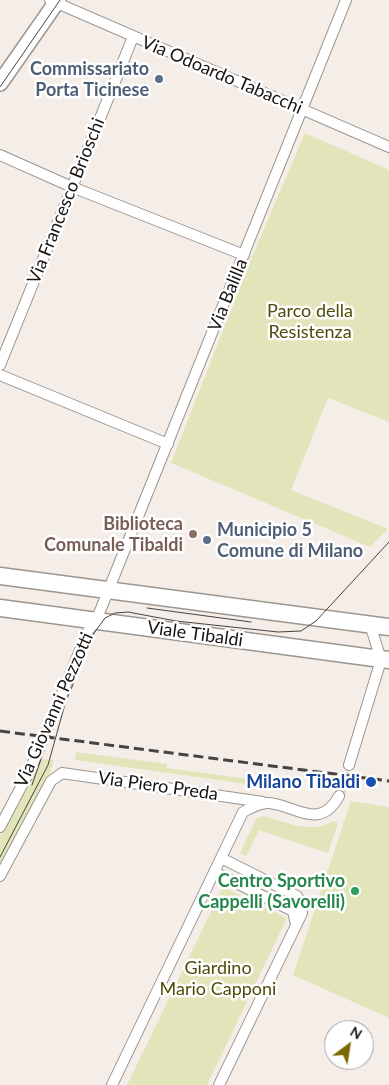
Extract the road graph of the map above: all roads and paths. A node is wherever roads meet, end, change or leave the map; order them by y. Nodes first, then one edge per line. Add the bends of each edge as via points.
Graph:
1 (346, 0) edge
2 (54, 1) edge
3 (133, 37) junction
4 (5, 65) edge
5 (0, 83) edge
6 (302, 109) junction
7 (389, 147) edge
8 (0, 155) edge
9 (72, 187) junction
10 (244, 255) junction
11 (0, 365) edge
12 (0, 375) edge
13 (168, 444) junction
14 (0, 576) edge
15 (107, 590) junction
16 (0, 608) edge
17 (96, 621) junction
18 (370, 624) junction
19 (389, 627) edge
20 (386, 657) edge
21 (349, 765) tunnel mouth
22 (51, 781) joint
23 (228, 796) junction
24 (339, 796) tunnel mouth
25 (269, 803) junction
26 (243, 812) junction
27 (0, 828) edge
28 (221, 858) junction
29 (214, 872) junction
30 (0, 876) edge
31 (296, 925) junction
32 (112, 1085) edge
33 (219, 1085) edge

1 - 6 street, Via Balilla
2 - 3 street, Via Odoardo Tabacchi
2 - 4 street
3 - 6 street, Via Odoardo Tabacchi
3 - 9 street, Via Francesco Brioschi
4 - 5 street
6 - 7 street, Via Odoardo Tabacchi
6 - 10 street, Via Balilla
8 - 9 street
9 - 10 street
9 - 11 street, Via Francesco Brioschi
10 - 13 street, Via Balilla
12 - 13 street
13 - 15 street, Via Balilla
14 - 15 main road, Viale Tibaldi
15 - 17 street, Via Giovanni Pezzotti
15 - 18 main road, Viale Tibaldi
16 - 17 main road, Viale Tibaldi
17 - 20 main road, Viale Tibaldi
17 - 27 street, Via Giovanni Pezzotti via 88,631 30,770
18 - 19 main road, Viale Tibaldi
18 - 20 street
20 - 21 street
22 - 23 street, Via Piero Preda via 66,772
22 - 30 street, Via Giovanni Pezzotti
23 - 25 street, Via Piero Preda
23 - 26 street via 238,803
24 - 25 street, Via Piero Preda via 333,806 321,814
25 - 26 street
26 - 28 street
28 - 29 street
28 - 31 street via 297,896 302,913
29 - 31 street via 293,911
29 - 32 street
31 - 33 street

